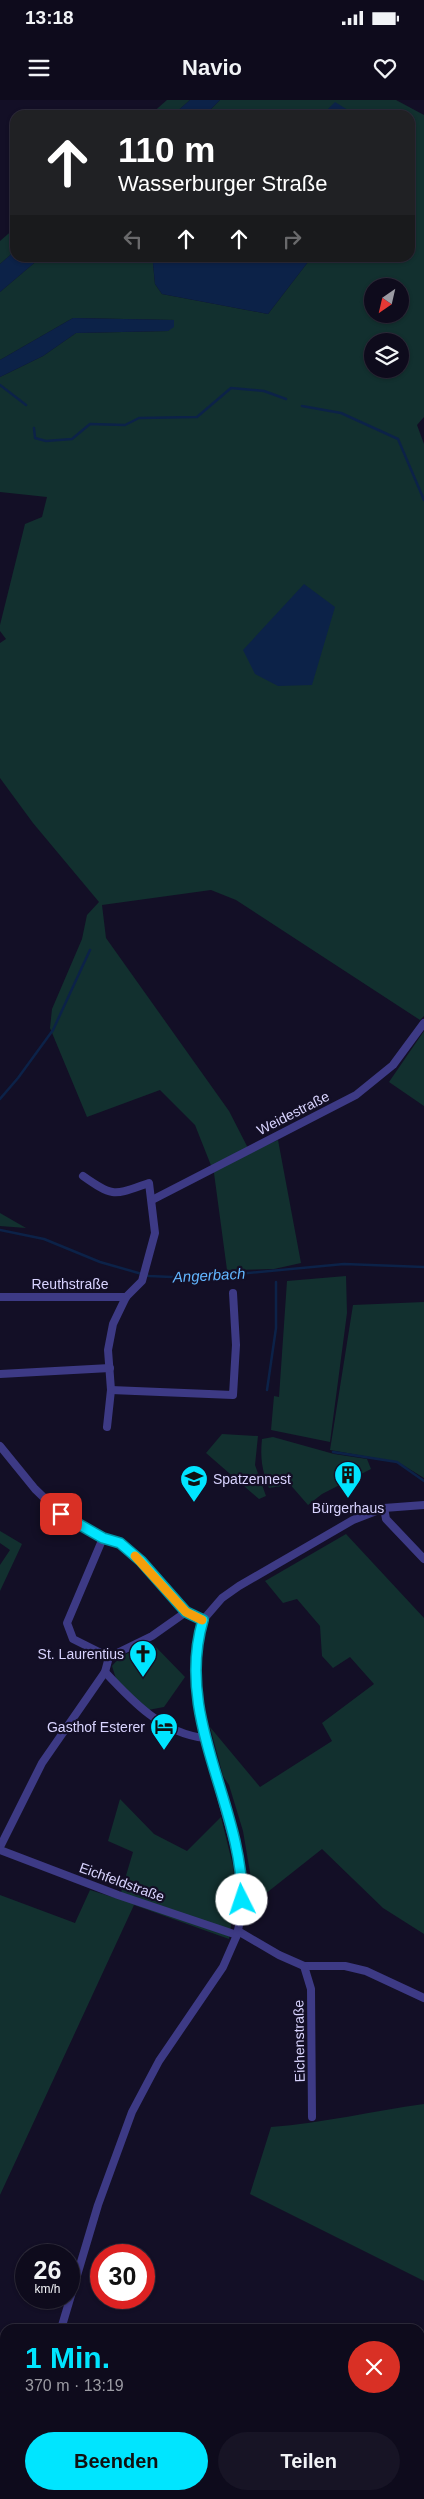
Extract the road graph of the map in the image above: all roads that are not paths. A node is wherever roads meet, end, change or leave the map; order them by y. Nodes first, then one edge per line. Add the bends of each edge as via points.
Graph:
1 (424, 1023) edge
2 (83, 1176) dead end
3 (152, 1200) junction
4 (233, 1293) dead end
5 (0, 1297) edge
6 (126, 1297) junction
7 (110, 1368) junction
8 (0, 1374) edge
9 (111, 1390) junction
10 (107, 1427) dead end
11 (0, 1446) edge
12 (424, 1505) edge
13 (384, 1508) junction
14 (103, 1538) junction
15 (424, 1559) edge
16 (186, 1612) junction
17 (203, 1620) junction
18 (109, 1657) junction
19 (105, 1672) junction
20 (205, 1738) junction
21 (0, 1849) edge
22 (237, 1933) junction
23 (304, 1966) junction
24 (424, 1998) edge
25 (312, 2117) dead end
26 (62, 2324) edge

1 - 3 street, Weidestraße via 393,1066 356,1095
2 - 3 street, Reuthstraße via 116,1194 149,1183
3 - 6 street, Reuthstraße via 156,1233 142,1281
4 - 9 street via 236,1345 233,1395
5 - 6 street, Reuthstraße
6 - 7 street via 113,1324 108,1350
7 - 8 street
7 - 9 street
9 - 10 street
11 - 14 street via 35,1489 61,1514
12 - 13 street
13 - 15 street via 386,1520
13 - 17 street via 353,1520 240,1586 222,1598
14 - 16 street via 120,1543 141,1561
14 - 18 street via 67,1624 73,1639
16 - 17 street
16 - 18 street via 152,1636
17 - 20 street via 195,1658
18 - 19 street
19 - 20 street via 131,1700 158,1720 182,1733
19 - 21 street via 42,1763
20 - 22 street via 240,1867 242,1911
21 - 22 street, Eichfeldstraße via 118,1895
22 - 23 street, Eichfeldstraße
22 - 26 street via 223,1967 159,2061 132,2112 98,2205
23 - 24 street via 345,1966 366,1971
23 - 25 street, Eichenstraße via 311,1989

